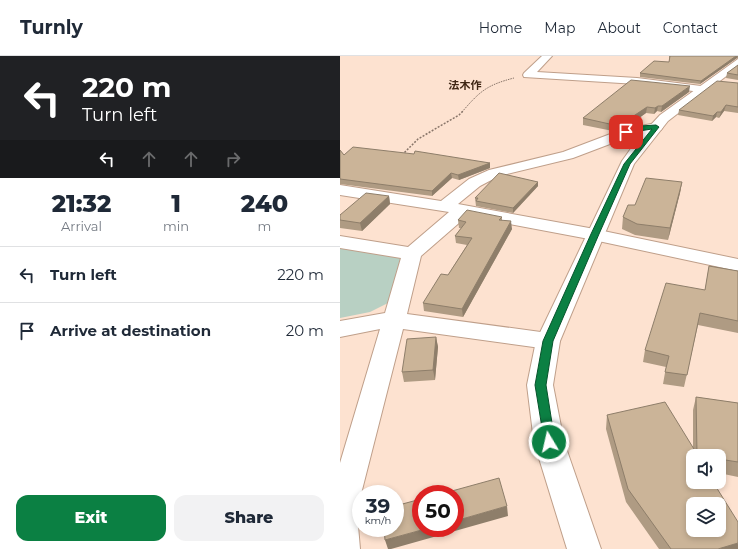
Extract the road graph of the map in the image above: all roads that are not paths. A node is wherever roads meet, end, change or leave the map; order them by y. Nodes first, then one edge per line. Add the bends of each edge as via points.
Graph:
1 (547, 56) edge
2 (738, 62) edge
3 (711, 81) junction
4 (731, 83) edge
5 (700, 89) junction
6 (656, 127) junction
7 (340, 190) edge
8 (455, 207) junction
9 (595, 234) junction
10 (340, 242) edge
11 (412, 254) junction
12 (738, 265) edge
13 (394, 321) junction
14 (340, 329) edge
15 (548, 341) junction
16 (340, 514) edge
17 (343, 549) edge
18 (584, 549) edge

1 - 5 street via 528,75 678,85
2 - 3 street
3 - 4 street
3 - 5 street
5 - 6 street
6 - 8 street via 640,128 576,152 494,173 470,187
6 - 9 street via 627,164
7 - 8 street
8 - 9 street
8 - 11 street
9 - 12 street
9 - 15 street
10 - 11 street
11 - 13 street
13 - 14 street
13 - 15 street
13 - 16 street
15 - 18 street via 540,385 549,442
16 - 17 street

